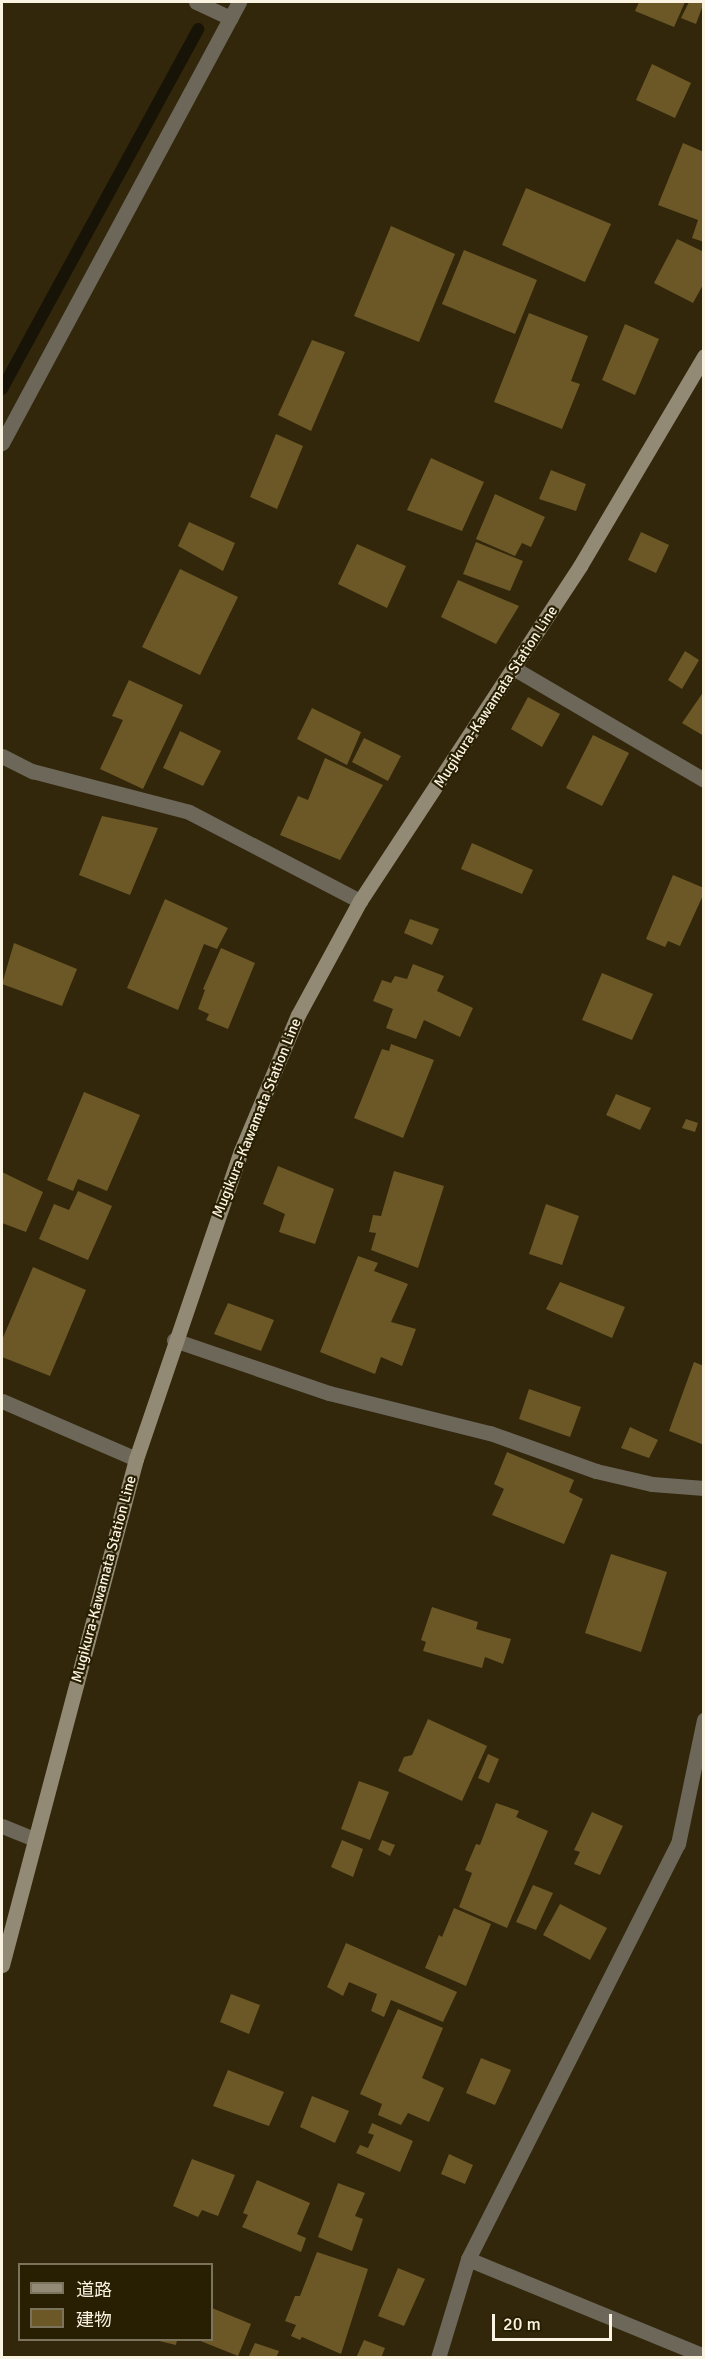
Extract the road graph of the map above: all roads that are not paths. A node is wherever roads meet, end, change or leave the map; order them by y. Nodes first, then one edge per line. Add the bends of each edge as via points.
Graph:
1 (196, 2) edge
2 (239, 2) edge
3 (230, 18) junction
4 (704, 356) edge
5 (2, 444) edge
6 (515, 669) junction
7 (2, 756) edge
8 (704, 780) edge
9 (360, 901) junction
10 (174, 1340) junction
11 (2, 1401) edge
12 (136, 1459) junction
13 (704, 1488) edge
14 (704, 1720) edge
15 (2, 1826) edge
16 (34, 1839) junction
17 (2, 1965) edge
18 (468, 2259) junction
19 (704, 2356) edge
20 (438, 2358) edge

1 - 3 street
2 - 3 street
3 - 5 street
4 - 6 main road, Mugikura-Kawamata Station Line
6 - 8 street
6 - 9 main road, Mugikura-Kawamata Station Line
7 - 9 street via 32,771 189,812
9 - 10 main road, Mugikura-Kawamata Station Line via 298,1016 241,1151
10 - 12 main road, Mugikura-Kawamata Station Line
10 - 13 street via 329,1393 490,1433 596,1471 652,1484
11 - 12 street
12 - 16 main road, Mugikura-Kawamata Station Line
14 - 18 street via 678,1844
15 - 16 street
16 - 17 main road, Mugikura-Kawamata Station Line
18 - 19 street
18 - 20 street

